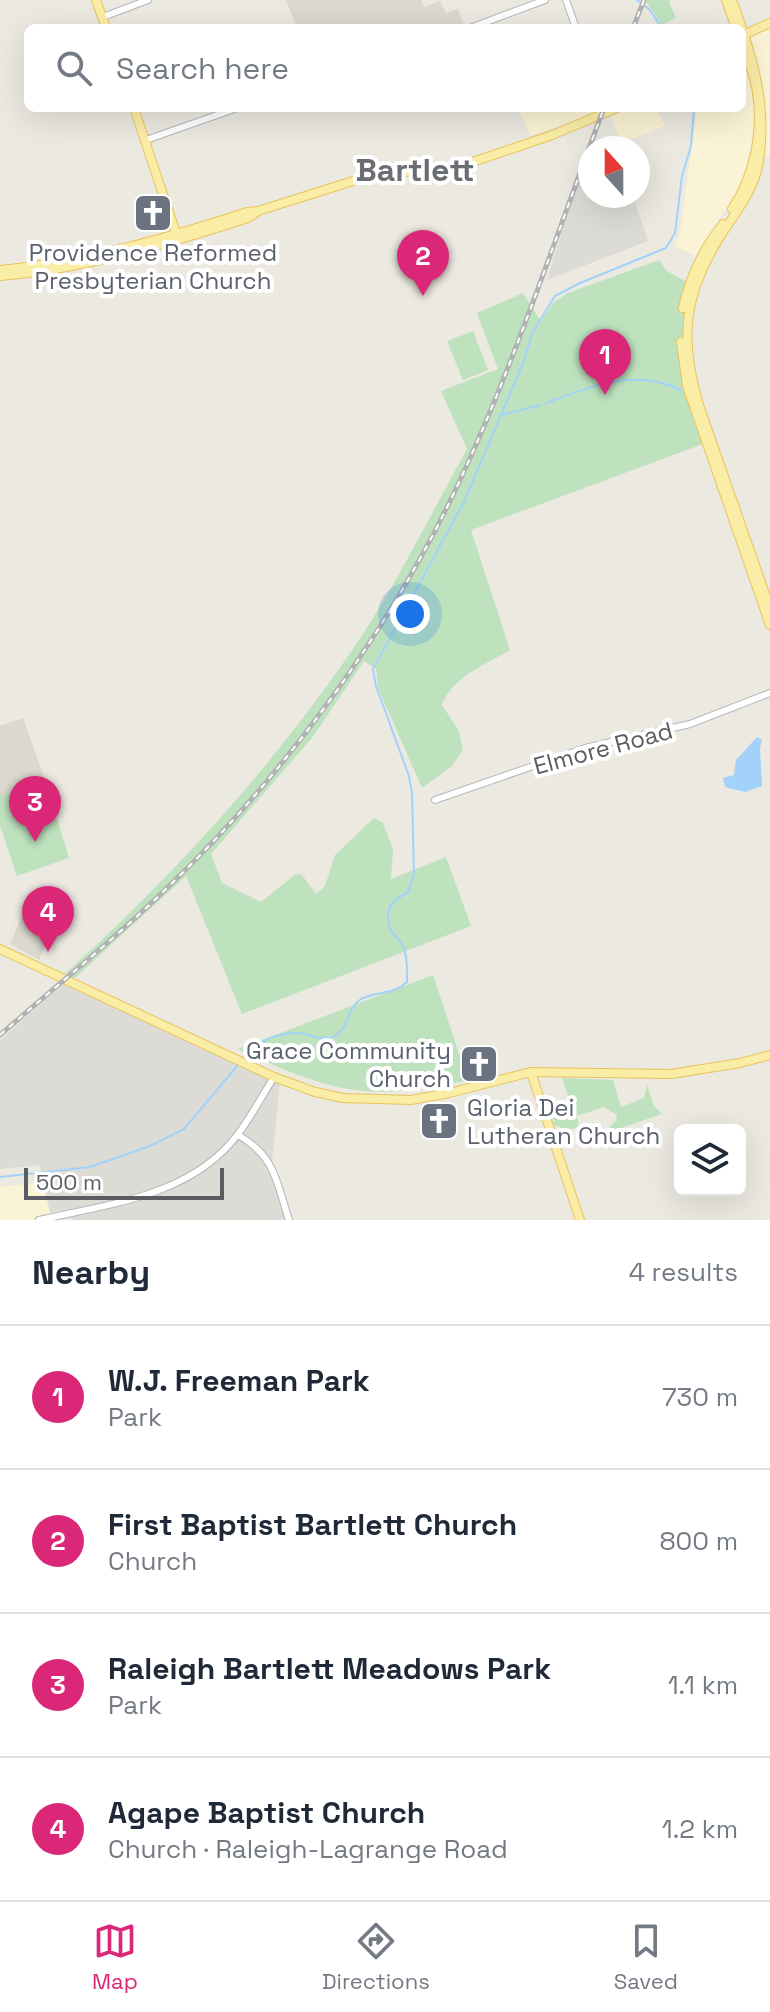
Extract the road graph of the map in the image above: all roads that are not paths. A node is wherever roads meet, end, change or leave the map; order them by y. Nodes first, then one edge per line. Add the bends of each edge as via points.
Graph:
1 (96, 0) edge
2 (148, 0) edge
3 (545, 0) edge
4 (566, 0) edge
5 (726, 0) edge
6 (732, 0) edge
7 (103, 17) junction
8 (770, 23) edge
9 (105, 24) edge
10 (481, 24) edge
11 (575, 24) edge
12 (735, 24) edge
13 (740, 24) edge
14 (746, 34) edge
15 (746, 40) edge
16 (746, 58) edge
17 (136, 112) edge
18 (226, 112) edge
19 (601, 112) edge
20 (146, 140) junction
21 (732, 215) junction
22 (177, 236) junction
23 (704, 257) junction
24 (0, 270) edge
25 (0, 276) edge
26 (770, 608) edge
27 (770, 625) edge
28 (770, 693) edge
29 (435, 800) dead end
30 (0, 949) edge
31 (770, 1055) edge
32 (531, 1072) junction
33 (274, 1077) junction
34 (238, 1135) junction
35 (39, 1220) edge
36 (289, 1220) edge
37 (580, 1220) edge

1 - 7 main road
2 - 7 street
3 - 10 street
4 - 11 street
5 - 12 main road
6 - 13 main road
7 - 9 main road
8 - 14 main road
15 - 21 main road via 759,70 764,117 758,170
16 - 21 main road via 758,117 751,168
17 - 20 main road
18 - 20 street
19 - 22 main road via 458,167 372,175 248,218
20 - 22 main road
21 - 23 main road
22 - 24 main road
22 - 25 main road via 52,269
23 - 26 main road via 687,317 689,363
23 - 27 main road via 690,282 681,317 681,358
28 - 29 street, Elmore Road via 694,723 585,748
30 - 33 main road
31 - 32 main road via 671,1074
32 - 33 main road via 449,1093 391,1100 343,1098
32 - 37 main road
33 - 34 street
34 - 35 street via 204,1167 165,1189
34 - 36 street via 257,1146 270,1163

